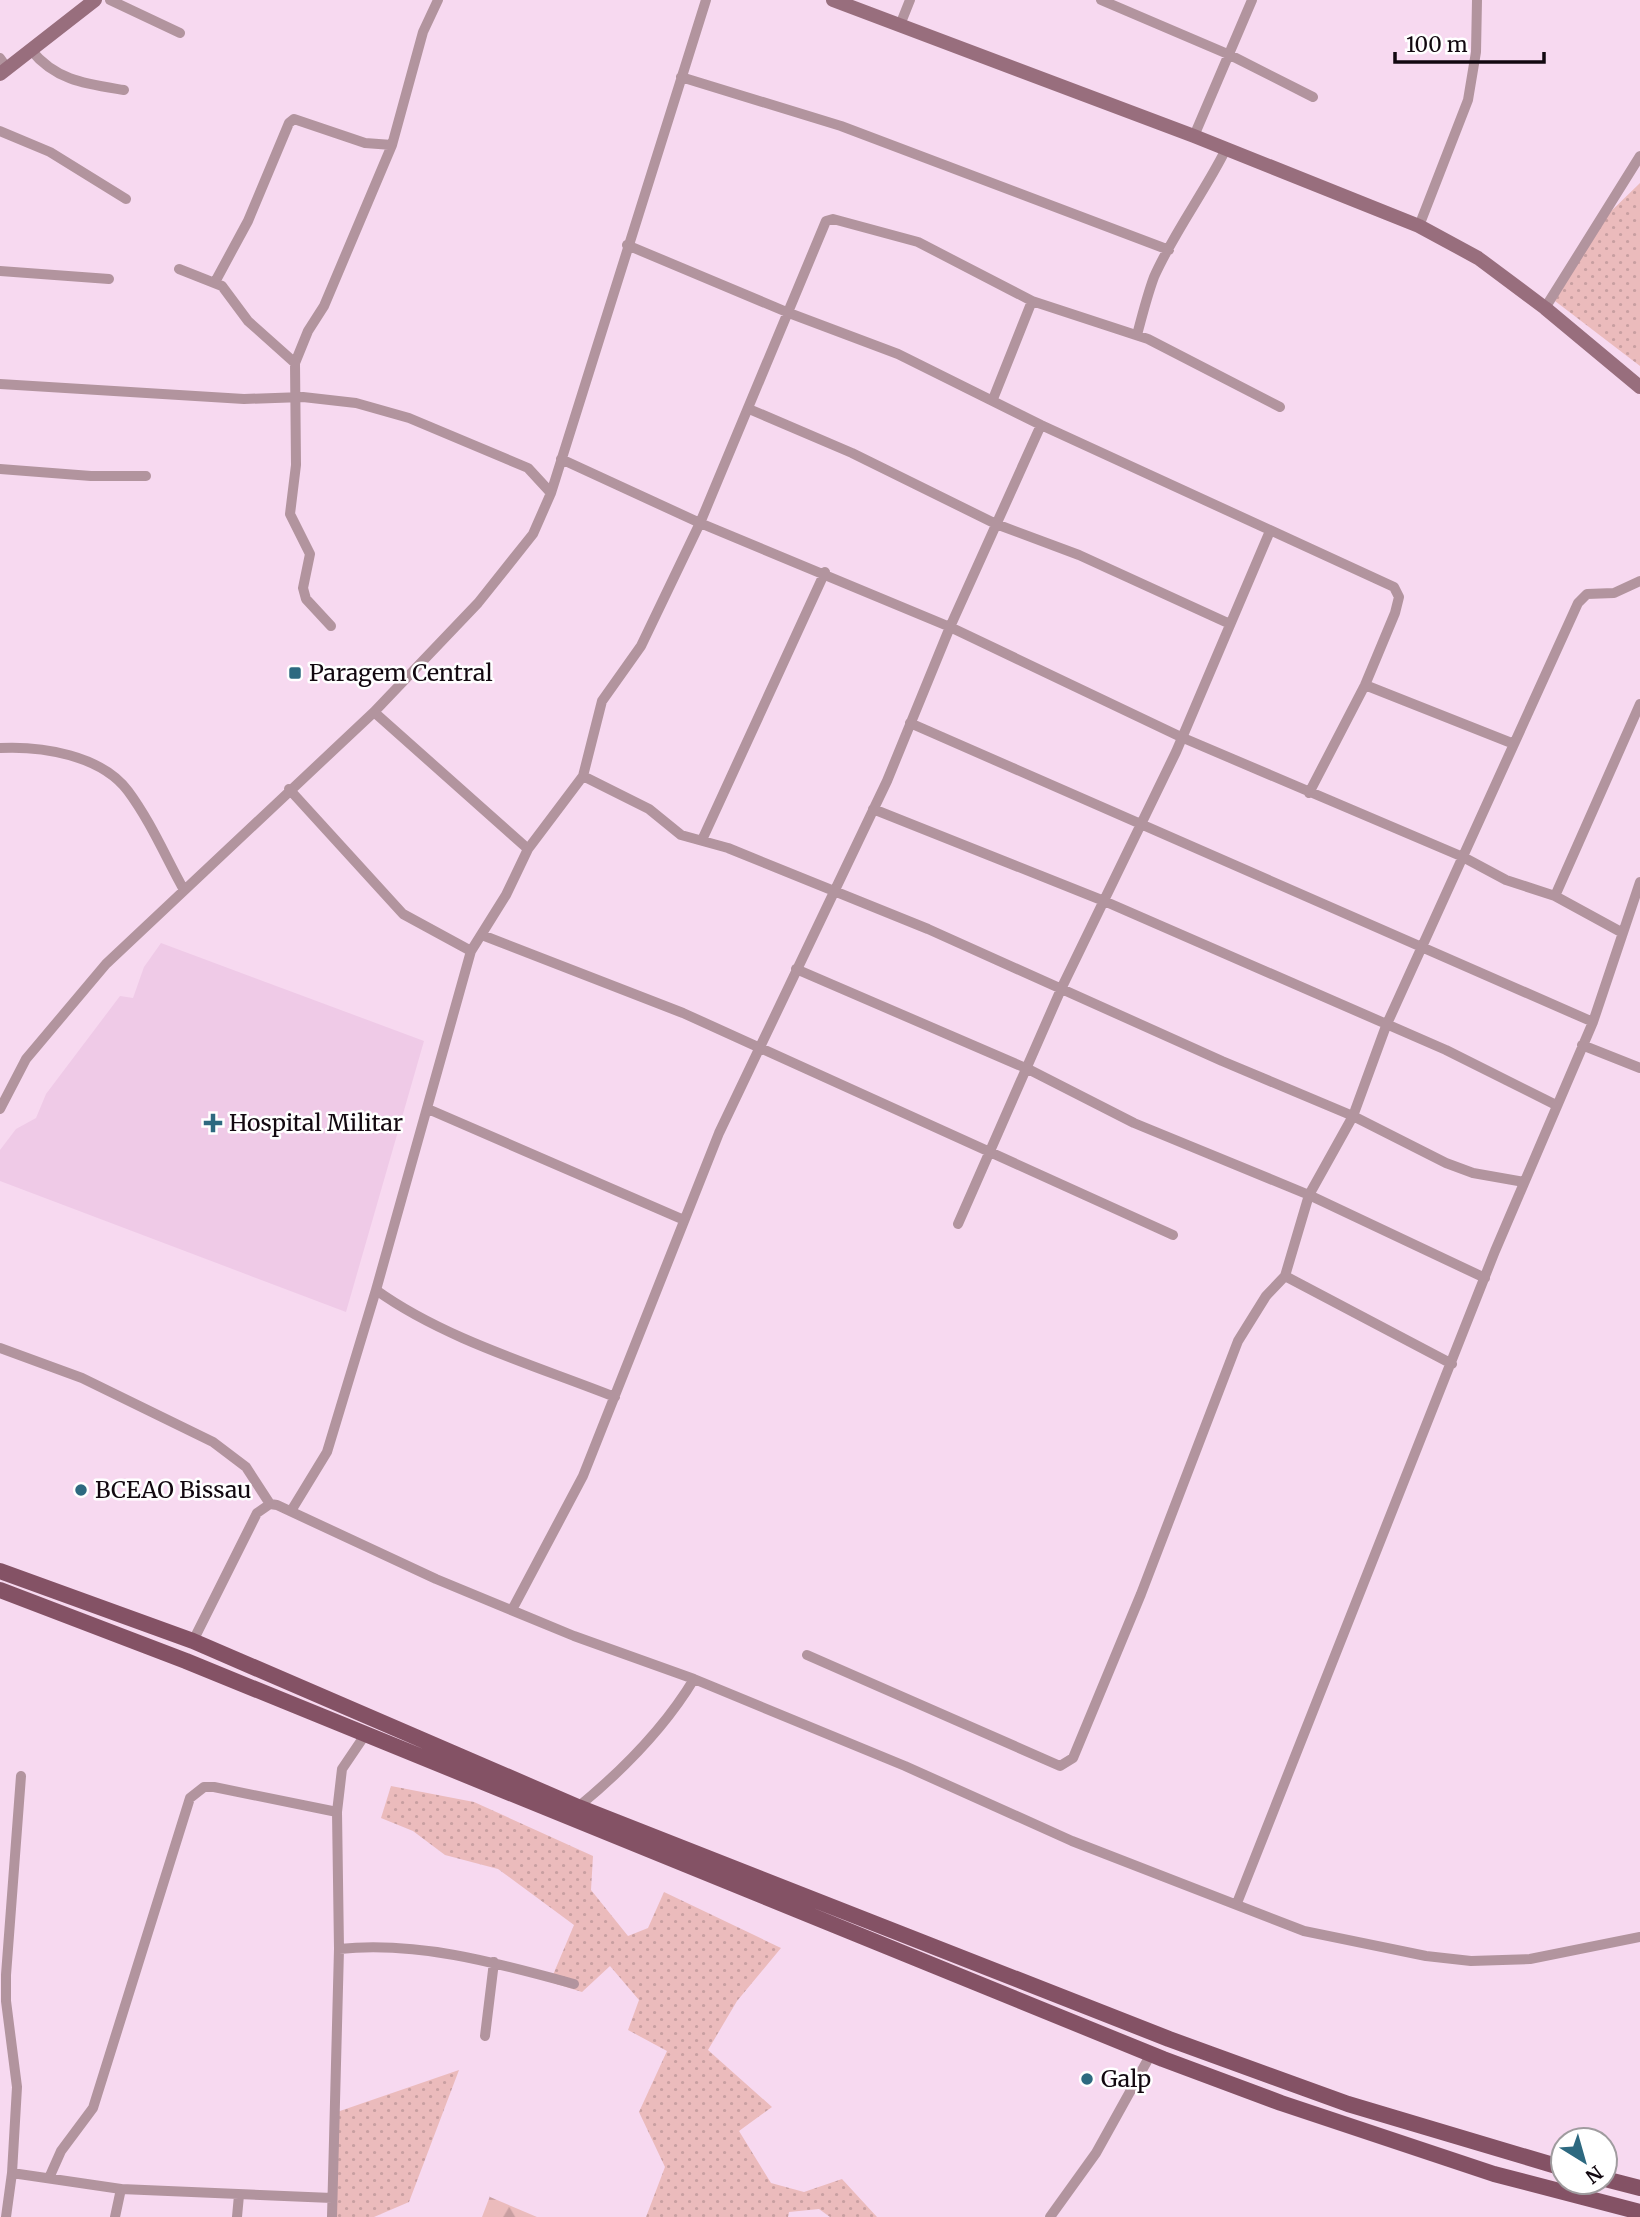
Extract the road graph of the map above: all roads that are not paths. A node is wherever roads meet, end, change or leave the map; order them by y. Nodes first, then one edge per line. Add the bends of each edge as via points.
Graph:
1 (95, 0) edge
2 (110, 0) edge
3 (438, 0) edge
4 (706, 0) edge
5 (833, 0) edge
6 (910, 0) edge
7 (1101, 0) edge
8 (1252, 0) edge
9 (1477, 0) edge
10 (900, 25) junction
11 (180, 33) dead end
12 (31, 50) junction
13 (1230, 55) junction
14 (3, 67) edge
15 (681, 77) junction
16 (124, 90) dead end
17 (1313, 97) dead end
18 (0, 131) edge
19 (1194, 136) junction
20 (392, 145) junction
21 (1226, 149) junction
22 (1640, 156) edge
23 (126, 199) dead end
24 (1419, 226) junction
25 (627, 245) junction
26 (1169, 250) junction
27 (179, 269) dead end
28 (0, 271) edge
29 (109, 279) dead end
30 (215, 282) junction
31 (1032, 301) junction
32 (1545, 308) junction
33 (789, 313) junction
34 (1137, 335) junction
35 (295, 363) junction
36 (0, 384) edge
37 (1640, 387) edge
38 (297, 398) junction
39 (993, 399) junction
40 (1279, 407) dead end
41 (750, 409) junction
42 (1041, 425) junction
43 (561, 459) junction
44 (0, 469) edge
45 (146, 476) dead end
46 (551, 493) junction
47 (700, 523) junction
48 (996, 524) junction
49 (1270, 531) junction
50 (825, 572) junction
51 (1640, 581) edge
52 (1230, 624) junction
53 (331, 626) dead end
54 (950, 626) junction
55 (1365, 685) junction
56 (1640, 704) edge
57 (374, 712) junction
58 (910, 723) junction
59 (1181, 737) junction
60 (1514, 744) junction
61 (0, 748) edge
62 (583, 776) junction
63 (289, 789) junction
64 (1309, 793) junction
65 (873, 809) junction
66 (1141, 825) junction
67 (702, 840) junction
68 (528, 849) junction
69 (1463, 857) junction
70 (1640, 883) edge
71 (184, 890) junction
72 (834, 890) junction
73 (1555, 896) junction
74 (1104, 901) junction
75 (1621, 932) junction
76 (481, 935) junction
77 (1422, 946) junction
78 (471, 951) junction
79 (796, 969) junction
80 (1062, 987) junction
81 (1593, 1022) junction
82 (1386, 1026) junction
83 (1582, 1045) junction
84 (760, 1048) junction
85 (1640, 1068) edge
86 (1028, 1069) junction
87 (1556, 1105) junction
88 (0, 1109) edge
89 (428, 1109) junction
90 (1353, 1116) junction
91 (989, 1154) junction
92 (1524, 1182) junction
93 (1309, 1195) junction
94 (684, 1220) junction
95 (958, 1224) dead end
96 (1173, 1235) dead end
97 (1285, 1276) junction
98 (1485, 1278) junction
99 (376, 1290) junction
100 (0, 1348) edge
101 (1452, 1364) junction
102 (615, 1396) junction
103 (270, 1504) junction
104 (291, 1511) junction
105 (0, 1572) edge
106 (0, 1590) edge
107 (513, 1608) junction
108 (193, 1641) junction
109 (807, 1655) dead end
110 (694, 1679) junction
111 (365, 1735) junction
112 (21, 1776) dead end
113 (578, 1807) junction
114 (337, 1812) junction
115 (0, 1883) edge
116 (12, 1884) junction
117 (1237, 1903) junction
118 (1640, 1937) edge
119 (339, 1949) junction
120 (494, 1962) junction
121 (574, 1984) dead end
122 (485, 2036) dead end
123 (1152, 2054) junction
124 (1549, 2164) edge
125 (12, 2173) junction
126 (49, 2178) junction
127 (1619, 2183) edge
128 (1640, 2188) edge
129 (121, 2189) junction
130 (239, 2195) junction
131 (332, 2198) junction
132 (1640, 2212) edge
133 (6, 2217) edge
134 (115, 2217) edge
135 (237, 2217) edge
136 (332, 2217) edge
137 (1050, 2217) edge

1 - 12 street
2 - 11 street
3 - 20 street via 423,32
4 - 15 street
5 - 10 street
6 - 10 street
7 - 13 street
8 - 13 street
9 - 24 street via 1476,52 1468,100
10 - 19 street
12 - 14 street
12 - 16 street via 48,69 66,78
13 - 17 street
13 - 19 street
15 - 25 street
15 - 26 street via 841,126
18 - 23 street via 50,152
19 - 21 street
20 - 30 street via 365,143 295,119 289,123 248,221
20 - 35 street
21 - 24 street
21 - 26 street
22 - 32 street
24 - 32 street via 1478,258
25 - 33 street
25 - 43 street
26 - 34 street via 1148,294
27 - 30 street
28 - 29 street
30 - 35 street via 265,338
31 - 33 street via 919,242 833,219 821,229
31 - 34 street
31 - 39 street
32 - 37 street
33 - 39 street via 898,354
33 - 41 street
34 - 40 street
35 - 38 street
36 - 38 street
38 - 46 street via 356,403 409,418 528,468
38 - 53 street via 290,514 310,554 303,588 306,600
39 - 42 street
41 - 47 street
41 - 48 street
42 - 48 street
42 - 49 street
43 - 46 street
43 - 47 street
44 - 45 street
46 - 57 street via 533,534 478,603
47 - 50 street
47 - 62 street via 641,646 603,701
48 - 52 street via 1079,555
48 - 54 street
49 - 52 street
49 - 55 street via 1385,580 1398,591 1395,613
50 - 54 street
50 - 67 street
51 - 60 street via 1614,593 1583,597
52 - 59 street
54 - 58 street
54 - 59 street
55 - 60 street
55 - 64 street
56 - 73 street
57 - 63 street
57 - 68 street
58 - 65 street
58 - 66 street
59 - 64 street
59 - 66 street
60 - 69 street
61 - 71 street via 47,748 118,781 141,811
62 - 67 street via 649,809 672,831
62 - 68 street
63 - 71 street
63 - 78 street via 403,914
64 - 69 street
65 - 72 street
65 - 74 street
66 - 74 street
66 - 77 street
67 - 72 street
68 - 76 street
69 - 73 street via 1506,880
69 - 77 street
70 - 75 street
71 - 88 street via 106,964 35,1048
72 - 79 street
72 - 80 street
73 - 75 street
74 - 80 street
74 - 82 street
75 - 81 street
76 - 78 street
76 - 84 street via 630,991
77 - 81 street
77 - 82 street
78 - 89 street
79 - 84 street
79 - 86 street
80 - 86 street
80 - 90 street
81 - 83 street
82 - 87 street via 1446,1050
82 - 90 street
83 - 85 street
83 - 87 street
84 - 91 street
84 - 94 street via 722,1125
86 - 91 street
86 - 93 street via 1134,1123
87 - 92 street
89 - 94 street
89 - 99 street
90 - 92 street via 1446,1163
90 - 93 street
91 - 95 street
91 - 96 street
92 - 98 street
93 - 97 street
93 - 98 street
94 - 102 street
97 - 101 street
97 - 109 street via 1266,1296 1238,1341 1073,1758 1060,1766
98 - 101 street
99 - 102 street via 401,1308
99 - 104 street via 327,1452
100 - 103 street via 82,1378 213,1442 246,1467
101 - 117 street
102 - 107 street via 583,1476
103 - 104 street
103 - 108 street via 251,1523
104 - 107 street via 436,1579
105 - 108 main road
106 - 111 main road
107 - 110 street via 574,1636
108 - 113 main road
110 - 113 street via 645,1745
110 - 117 street via 1072,1841
111 - 114 street via 342,1769
111 - 123 main road
112 - 116 street
113 - 124 main road via 1250,2069 1348,2104
114 - 119 street
114 - 126 street via 214,1787 204,1787 190,1798 93,2108 61,2151
115 - 116 street
116 - 125 street via 6,2001 18,2087
117 - 118 street via 1304,1931 1471,1961 1530,1959
119 - 120 street via 405,1948
119 - 131 street
120 - 121 street
120 - 122 street
123 - 132 main road via 1281,2103 1494,2174
123 - 137 street via 1103,2142
125 - 126 street
125 - 133 street
126 - 129 street
127 - 128 main road
129 - 130 street
129 - 134 street
130 - 131 street
130 - 135 street
131 - 136 street

